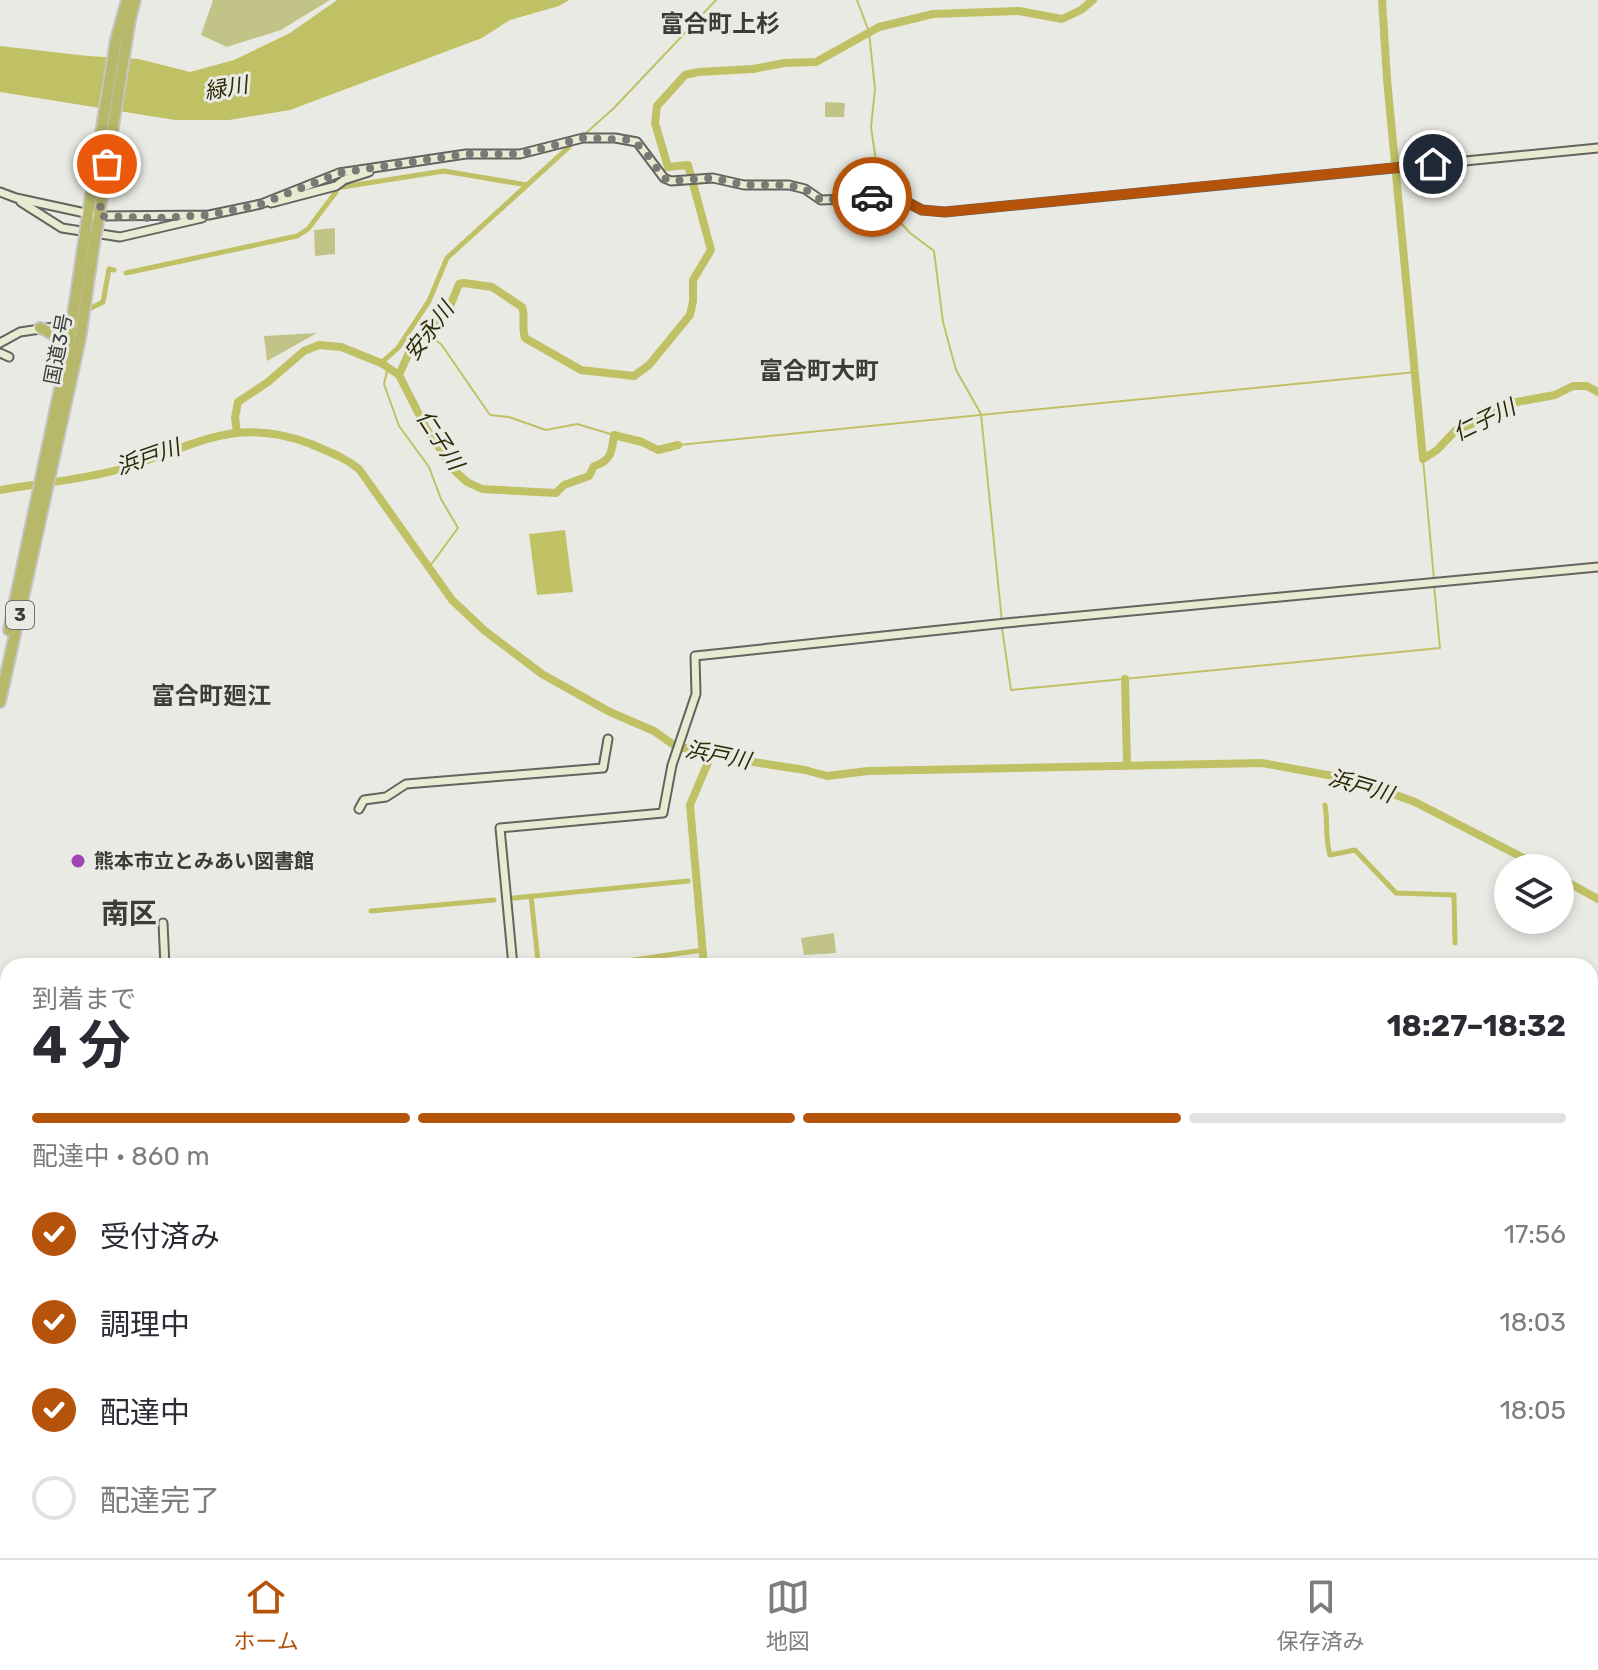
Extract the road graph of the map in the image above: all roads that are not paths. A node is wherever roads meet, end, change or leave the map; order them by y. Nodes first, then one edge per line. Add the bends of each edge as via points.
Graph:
1 (127, 0) edge
2 (135, 0) edge
3 (122, 40) junction
4 (1598, 148) edge
5 (0, 192) edge
6 (16, 198) junction
7 (209, 215) junction
8 (92, 222) junction
9 (78, 324) junction
10 (40, 328) junction
11 (1, 343) edge
12 (0, 353) edge
13 (9, 357) dead end
14 (64, 372) junction
15 (49, 463) junction
16 (34, 528) junction
17 (1598, 567) edge
18 (0, 672) edge
19 (0, 702) edge
20 (608, 739) dead end
21 (359, 809) dead end
22 (163, 923) dead end
23 (165, 958) edge
24 (512, 958) edge

1 - 3 highway, 国道3号 / 3
2 - 3 highway, 国道3号 / 3
3 - 8 highway, 国道3号 / 3
4 - 7 main road via 945,212 922,210 897,197 821,200 798,186 664,178 637,142 583,138 520,154 466,154 322,178 261,204
5 - 6 main road
6 - 7 main road via 62,228 120,237
6 - 8 main road
7 - 8 main road
8 - 9 highway, 国道3号 / 3
9 - 10 main road
9 - 14 highway, 国道3号 / 3
9 - 15 highway, 国道3号 / 3
10 - 11 main road
10 - 14 highway via 60,341
12 - 13 main road
14 - 15 highway, 国道3号 / 3
15 - 16 highway, 国道3号 / 3
16 - 18 highway, 国道3号 / 3
16 - 19 highway, 国道3号 / 3
17 - 24 main road via 695,656 697,689 672,765 663,813 500,828
20 - 21 main road via 603,768 406,784 386,797 364,800
22 - 23 main road

